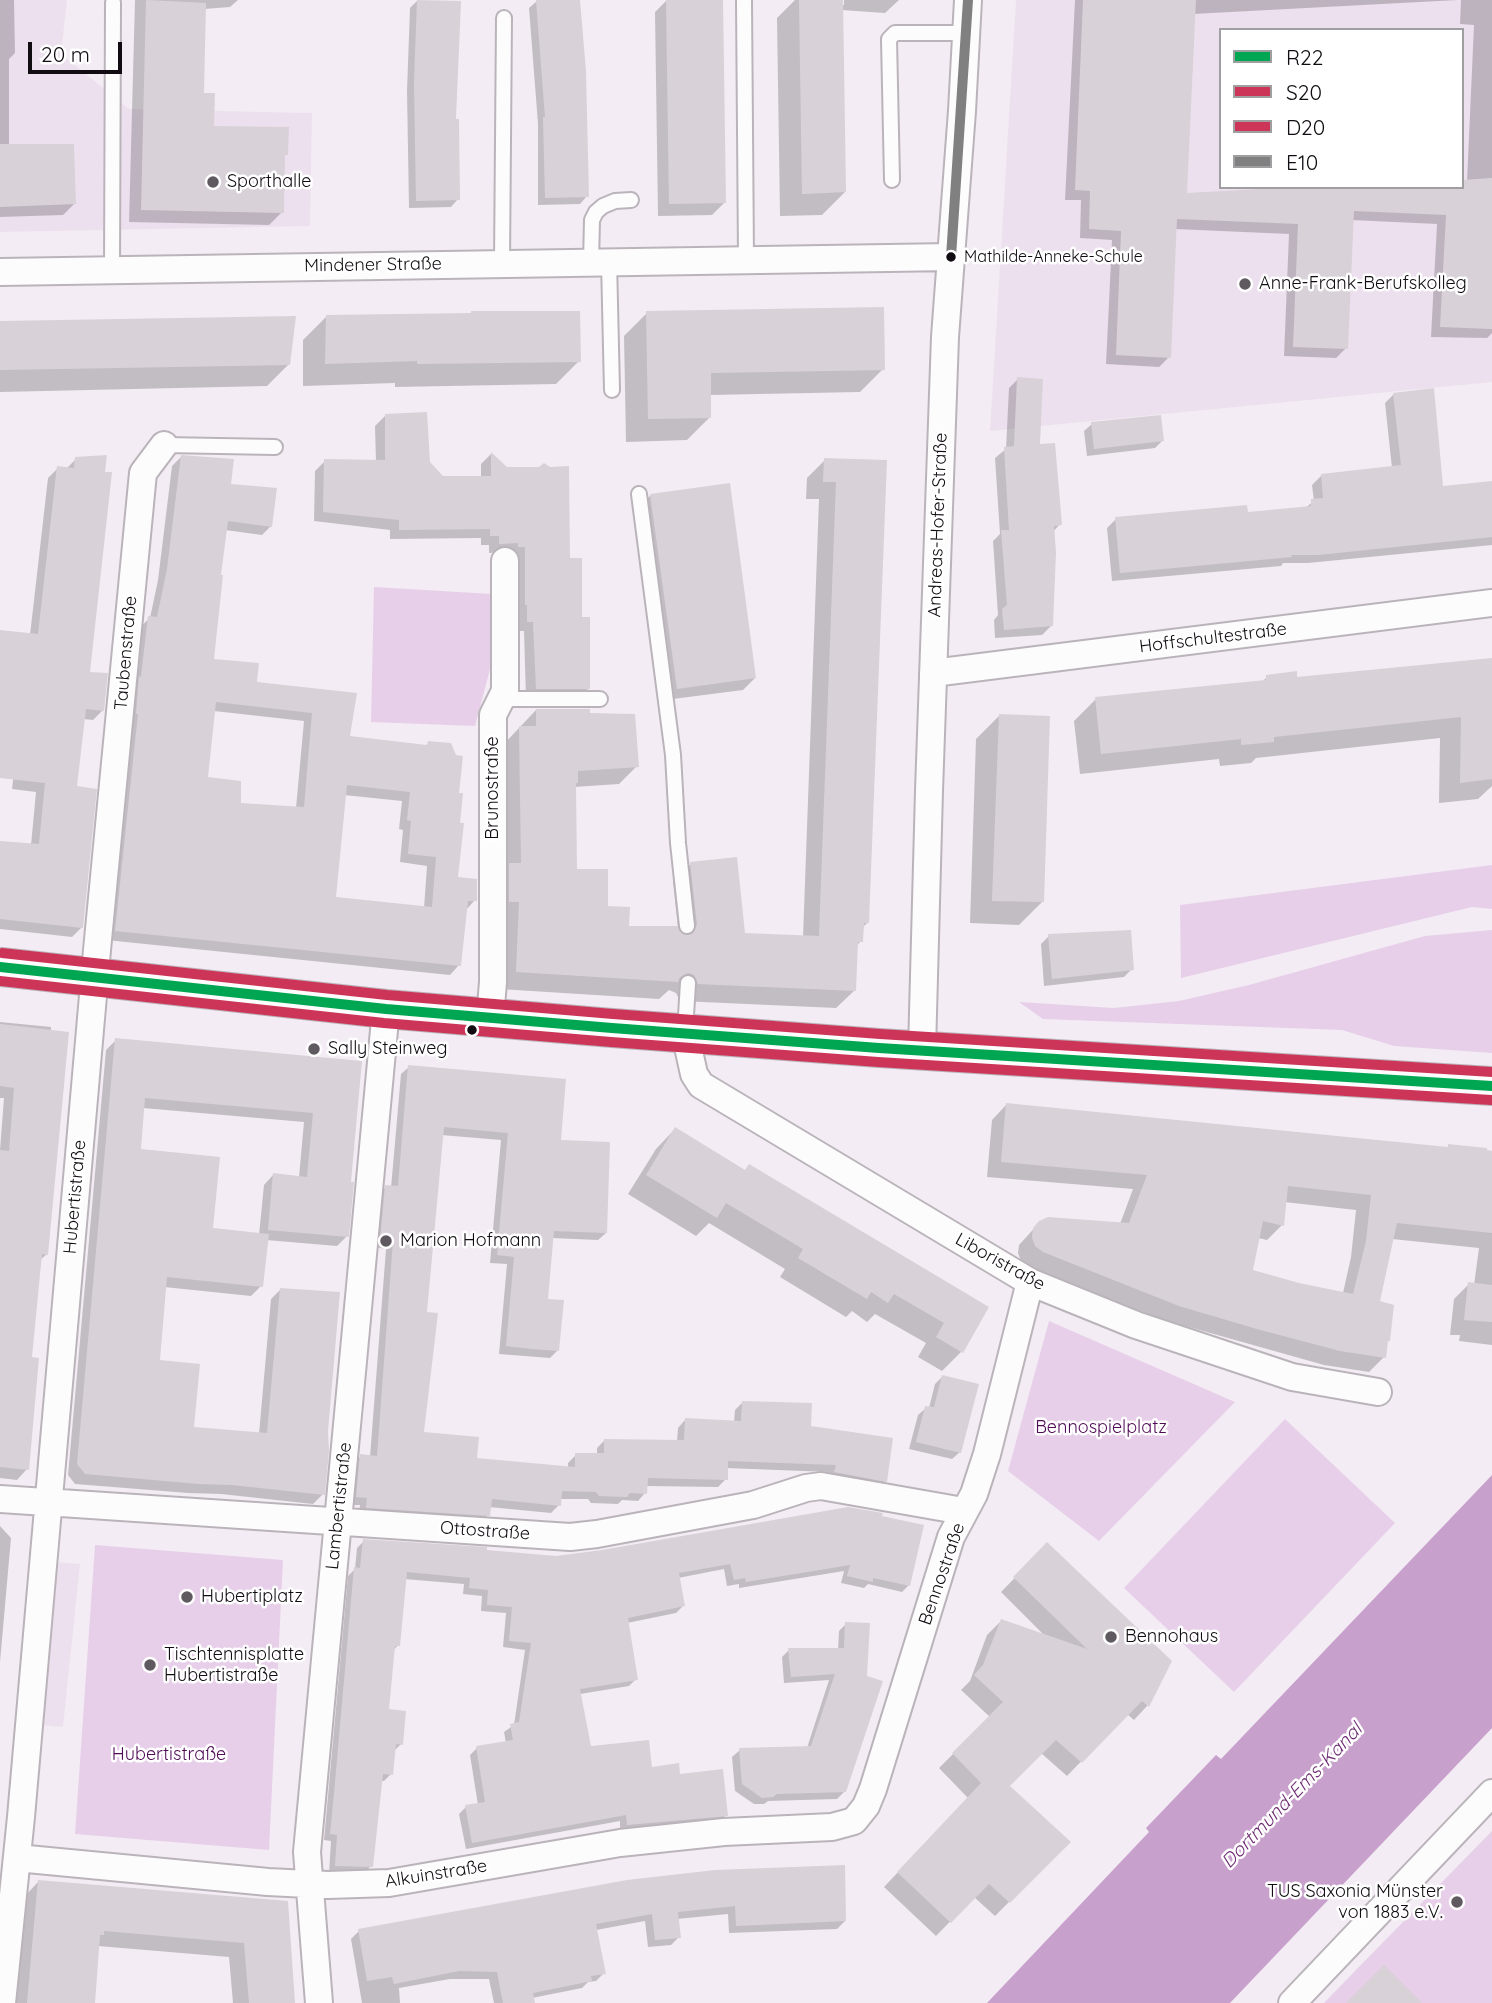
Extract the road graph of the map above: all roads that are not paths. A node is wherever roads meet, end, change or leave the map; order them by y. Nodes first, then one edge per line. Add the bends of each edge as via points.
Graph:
1 (744, 0) edge
2 (968, 0) edge
3 (113, 3) dead end
4 (504, 18) dead end
5 (967, 33) junction
6 (892, 180) dead end
7 (631, 200) dead end
8 (951, 257) junction
9 (746, 259) junction
10 (600, 262) junction
11 (502, 263) junction
12 (112, 269) junction
13 (0, 272) edge
14 (612, 390) dead end
15 (164, 445) joint
16 (275, 447) dead end
17 (639, 494) dead end
18 (505, 561) dead end
19 (1492, 603) edge
20 (933, 673) junction
21 (501, 699) junction
22 (600, 699) dead end
23 (687, 926) dead end
24 (0, 967) edge
25 (95, 977) junction
26 (688, 984) dead end
27 (386, 1009) junction
28 (490, 1018) junction
29 (685, 1033) junction
30 (922, 1050) junction
31 (1492, 1086) edge
32 (1030, 1282) junction
33 (1378, 1392) dead end
34 (0, 1499) edge
35 (47, 1503) junction
36 (963, 1511) junction
37 (338, 1520) junction
38 (1492, 1793) edge
39 (854, 1821) joint
40 (17, 1858) junction
41 (310, 1884) junction
42 (2, 2003) edge
43 (319, 2003) edge
44 (1292, 2003) edge

1 - 9 lane
2 - 5 street, Andreas-Hofer-Straße
3 - 12 lane
4 - 11 lane
5 - 6 lane via 895,33 889,39
5 - 8 street, Andreas-Hofer-Straße
7 - 10 lane via 603,205 596,212 592,220
8 - 9 street, Mindener Straße
8 - 20 street, Andreas-Hofer-Straße
9 - 10 street, Mindener Straße
10 - 11 street, Mindener Straße
10 - 14 lane
11 - 12 street, Mindener Straße
12 - 13 street, Mindener Straße
15 - 16 lane, Taubenstraße
15 - 25 street, Taubenstraße via 143,473
17 - 23 lane via 673,755
18 - 21 street, Brunostraße via 505,691
19 - 20 street, Hoffschultestraße
20 - 30 street, Andreas-Hofer-Straße
21 - 22 lane
21 - 28 street, Brunostraße via 493,715
24 - 25 main road
25 - 27 main road
25 - 35 street, Hubertistraße
26 - 29 lane
27 - 28 main road
27 - 37 street, Lambertistraße
28 - 29 main road
29 - 30 main road
29 - 32 street, Liboristraße via 701,1085
30 - 31 main road
32 - 33 street, Liboristraße via 1136,1325 1292,1377
32 - 36 street, Bennostraße via 987,1454 974,1494
34 - 35 street, Ottostraße
35 - 37 street, Ottostraße
35 - 40 street, Hubertistraße
36 - 37 street, Ottostraße via 821,1486 753,1505 584,1536
36 - 39 street, Bennostraße via 873,1788
37 - 41 street, Lambertistraße via 307,1852
38 - 44 street
39 - 41 street, Alkuinstraße via 832,1827 620,1843 389,1883
40 - 41 street, Alkuinstraße
40 - 42 street, Hubertistraße
41 - 43 street, Lambertistraße

